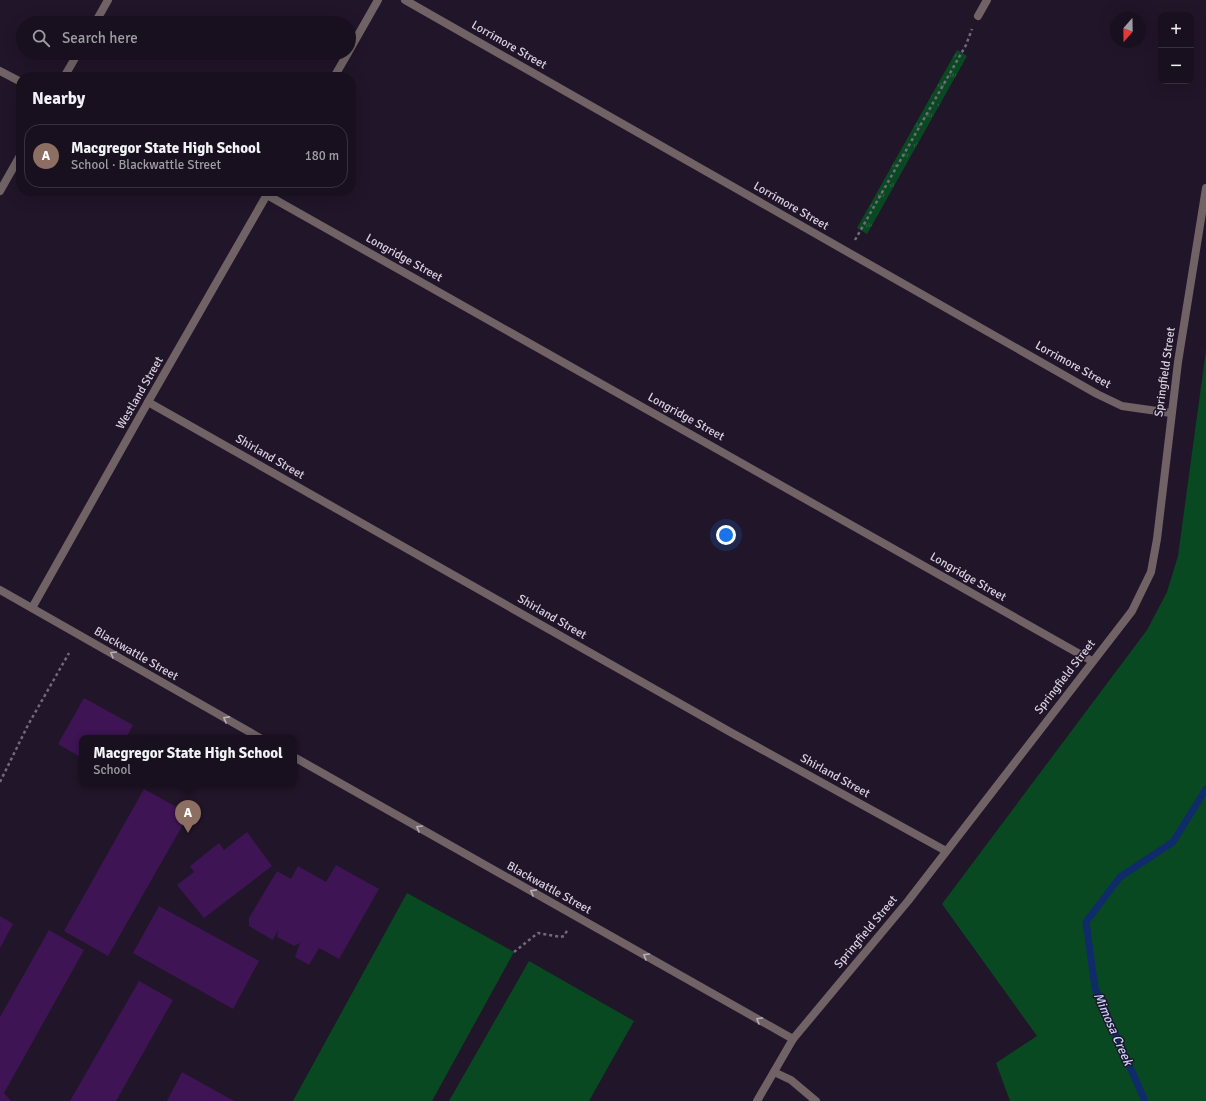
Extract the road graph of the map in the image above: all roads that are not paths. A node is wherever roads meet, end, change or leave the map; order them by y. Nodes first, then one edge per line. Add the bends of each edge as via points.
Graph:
1 (108, 0) edge
2 (378, 0) edge
3 (406, 0) edge
4 (987, 0) edge
5 (99, 16) edge
6 (978, 16) road end
7 (356, 38) edge
8 (74, 60) edge
9 (344, 60) edge
10 (0, 71) edge
11 (67, 72) edge
12 (337, 72) edge
13 (16, 79) edge
14 (16, 163) edge
15 (1206, 188) edge
16 (0, 191) edge
17 (266, 196) edge
18 (273, 196) edge
19 (148, 402) junction
20 (1171, 413) junction
21 (0, 590) edge
22 (32, 608) junction
23 (1092, 661) junction
24 (255, 735) edge
25 (297, 759) edge
26 (946, 851) junction
27 (793, 1039) junction
28 (774, 1072) junction
29 (757, 1101) edge
30 (816, 1101) edge

1 - 5 street
2 - 7 street
3 - 20 street, Lorrimore Street via 1097,394 1122,406
4 - 6 street
8 - 11 street
9 - 12 street
10 - 13 street
14 - 16 street
15 - 20 street, Springfield Street
17 - 19 street, Westland Street
18 - 23 street, Longridge Street
19 - 22 street, Westland Street
19 - 26 street, Shirland Street via 732,733
20 - 23 street, Springfield Street via 1151,572 1132,611
21 - 22 street, Blackwattle Street
24 -> 22 street, Blackwattle Street
23 - 26 street, Springfield Street
27 -> 25 street, Blackwattle Street
26 - 27 street, Springfield Street
27 - 28 street, Springfield Street
28 - 29 street, Springfield Street
28 - 30 street via 791,1080

